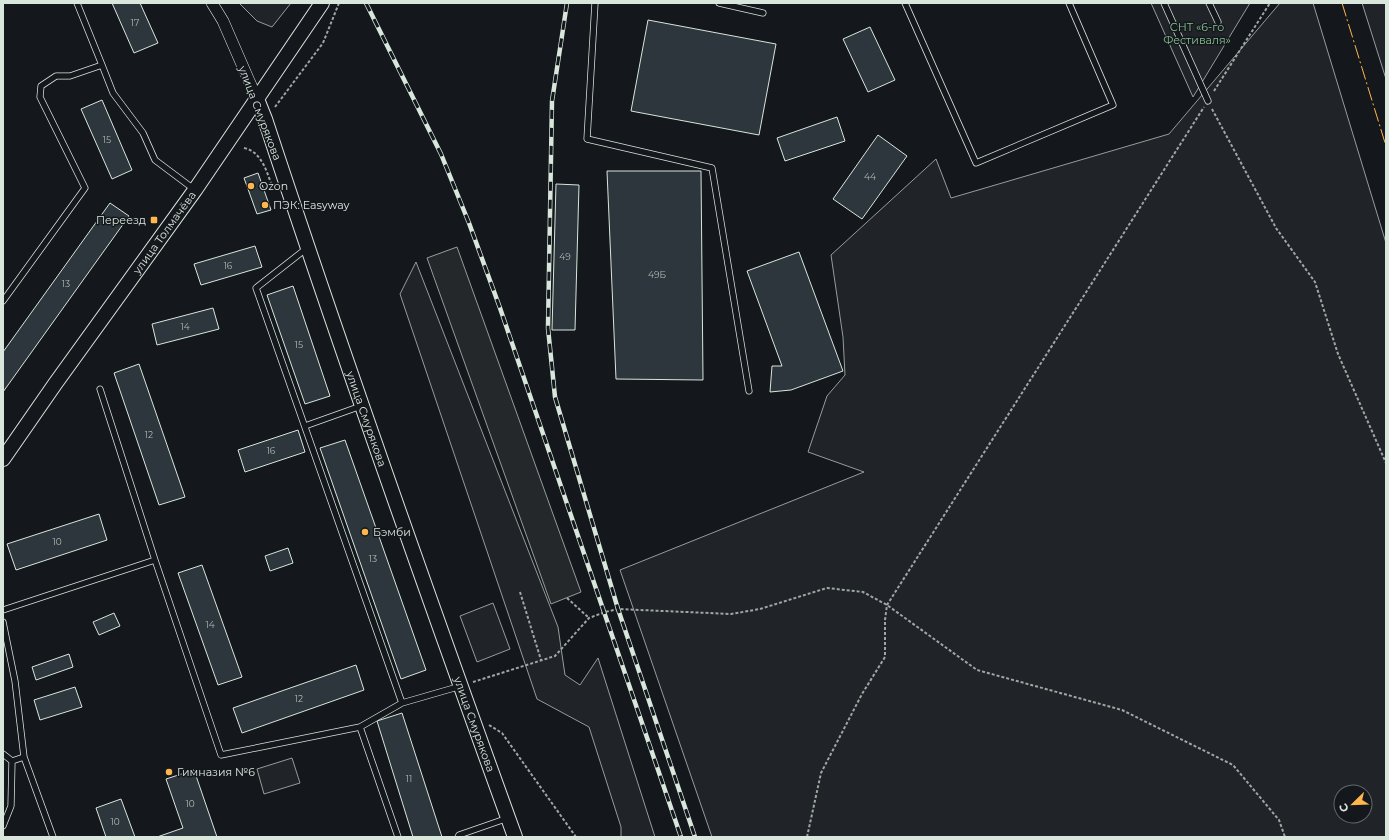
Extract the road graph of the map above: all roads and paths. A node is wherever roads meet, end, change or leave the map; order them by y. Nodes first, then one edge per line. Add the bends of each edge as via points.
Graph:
1 (77, 3) edge
2 (212, 3) edge
3 (322, 3) edge
4 (339, 3) edge
5 (594, 3) edge
6 (720, 3) edge
7 (905, 3) edge
8 (1069, 3) edge
9 (1164, 3) edge
10 (1209, 3) edge
11 (1270, 3) edge
12 (763, 12) dead end
13 (1218, 22) dead end
14 (102, 65) junction
15 (257, 99) junction
16 (1208, 101) junction
17 (270, 113) dead end
18 (195, 190) junction
19 (307, 248) junction
20 (3, 301) edge
21 (100, 389) dead end
22 (749, 391) dead end
23 (361, 406) junction
24 (305, 426) junction
25 (3, 459) edge
26 (1386, 463) edge
27 (155, 560) junction
28 (520, 592) dead end
29 (567, 598) dead end
30 (887, 605) junction
31 (3, 610) edge
32 (589, 618) junction
33 (3, 622) edge
34 (541, 660) junction
35 (460, 686) junction
36 (402, 703) junction
37 (489, 724) dead end
38 (360, 727) junction
39 (3, 754) edge
40 (24, 757) junction
41 (12, 761) junction
42 (508, 818) junction
43 (3, 826) edge
44 (53, 837) edge
45 (398, 837) edge
46 (458, 837) edge
47 (515, 837) edge
48 (576, 837) edge
49 (807, 837) edge
50 (1285, 837) edge

1 - 14 lane
2 - 15 street, улица Смурякова via 223,21
3 - 15 street, улица Толмачёва
4 - 17 path via 323,43
5 - 22 lane via 587,139 712,168
6 - 12 lane
7 - 8 lane via 976,163 1113,105
9 - 16 lane
10 - 13 lane
11 - 16 path
14 - 18 lane via 113,93 143,133 155,160
14 - 20 lane via 70,76 56,76 41,86 40,97 85,188
15 - 18 street, улица Толмачёва
15 - 19 street, улица Смурякова
16 - 26 path via 1276,228 1315,282 1338,354
16 - 30 path
18 - 25 street, улица Толмачёва
19 - 23 street, улица Смурякова
19 - 24 lane via 256,288
21 - 27 lane
23 - 24 lane
23 - 35 street, улица Смурякова
24 - 36 lane
27 - 31 lane
27 - 38 lane via 221,755
28 - 34 path
29 - 32 path
30 - 32 path via 863,592 827,588 760,609 731,614 618,609
30 - 49 path via 885,657 862,694 821,773
30 - 50 path via 976,670 1122,710 1233,765 1279,820
32 - 34 path via 555,656
33 - 40 lane via 15,681
34 - 35 path
35 - 36 lane
35 - 42 street, улица Смурякова
36 - 38 lane
37 - 48 path via 502,733
38 - 45 lane
39 - 41 lane
40 - 41 lane
40 - 44 lane
41 - 43 lane via 11,806
42 - 46 lane
42 - 47 street, улица Смурякова

